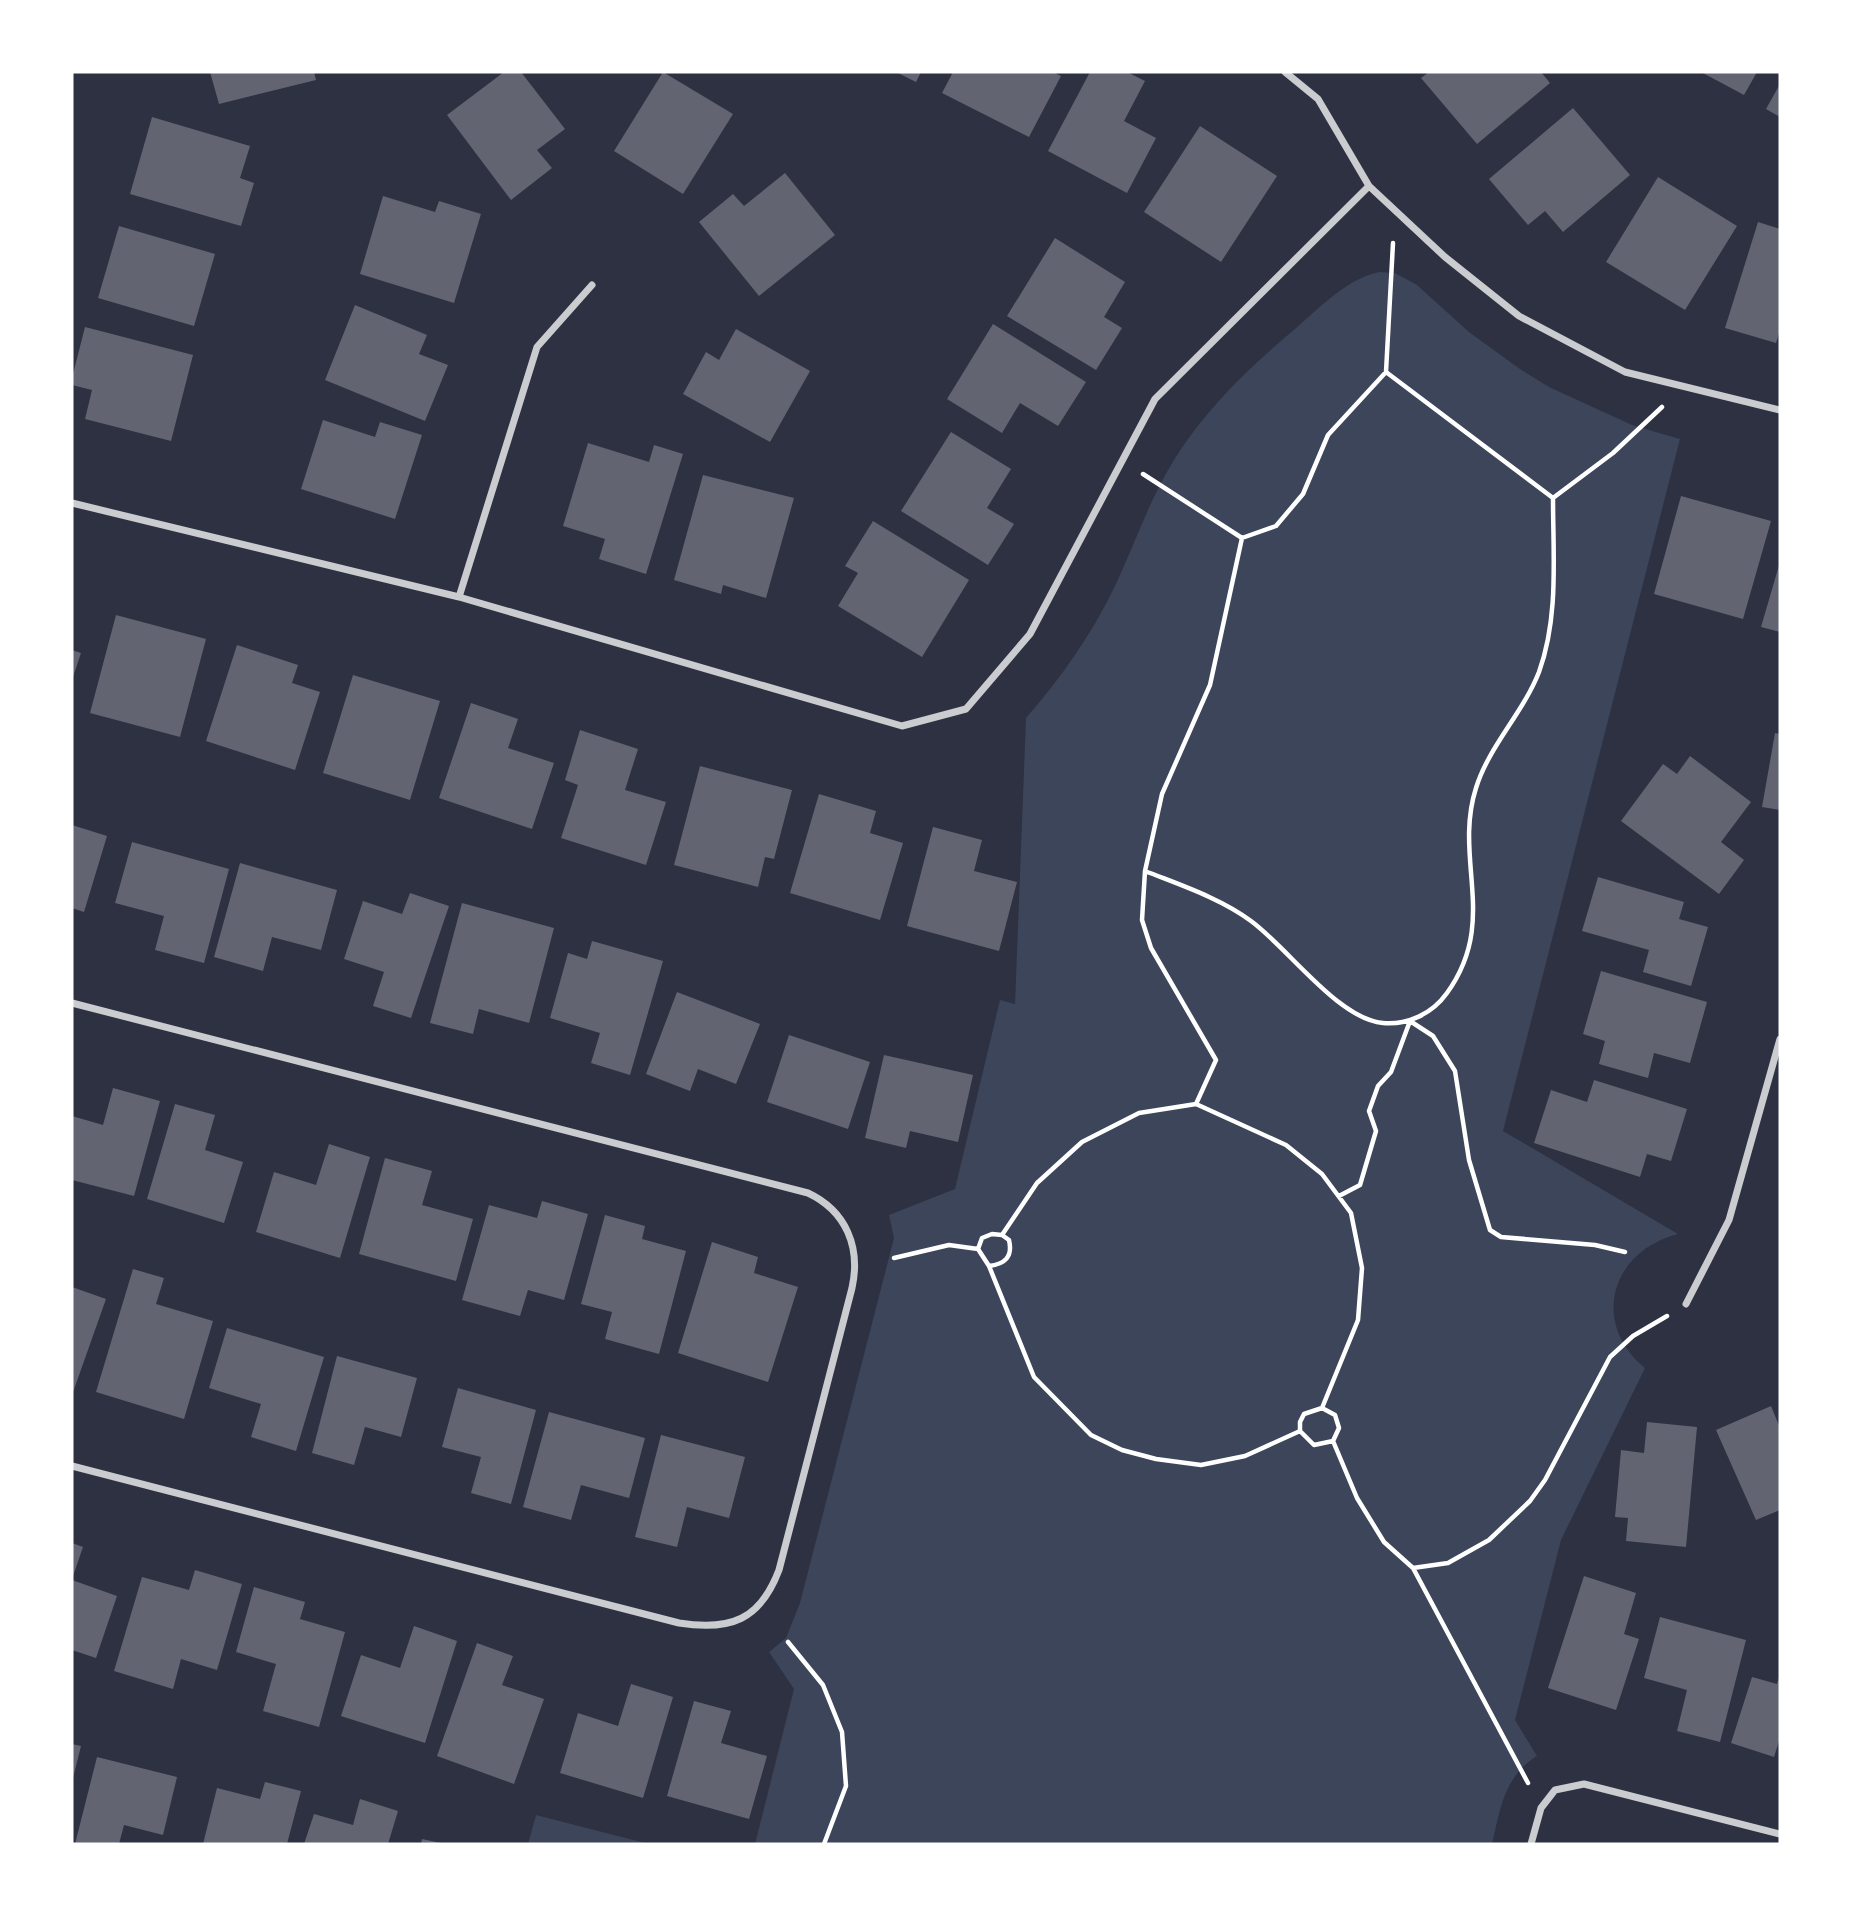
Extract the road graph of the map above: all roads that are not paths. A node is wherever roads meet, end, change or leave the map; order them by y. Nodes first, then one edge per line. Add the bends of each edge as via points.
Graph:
1 (1285, 72) edge
2 (1369, 186) junction
3 (592, 285) dead end
4 (1780, 410) edge
5 (72, 503) edge
6 (459, 597) junction
7 (72, 1003) edge
8 (1780, 1039) edge
9 (1686, 1304) road end
10 (72, 1466) edge
11 (1780, 1834) edge
12 (1531, 1844) edge

1 - 2 street via 1318,99
2 - 4 street via 1519,316 1625,372
2 - 6 street via 1155,399 1030,634 966,709 902,726
3 - 6 street via 537,347
5 - 6 street
7 - 10 street via 808,1193 833,1208 853,1246 853,1281 779,1570 771,1590 748,1615 733,1623 709,1627 679,1623
8 - 9 street via 1729,1220
11 - 12 street via 1584,1784 1555,1790 1541,1808

